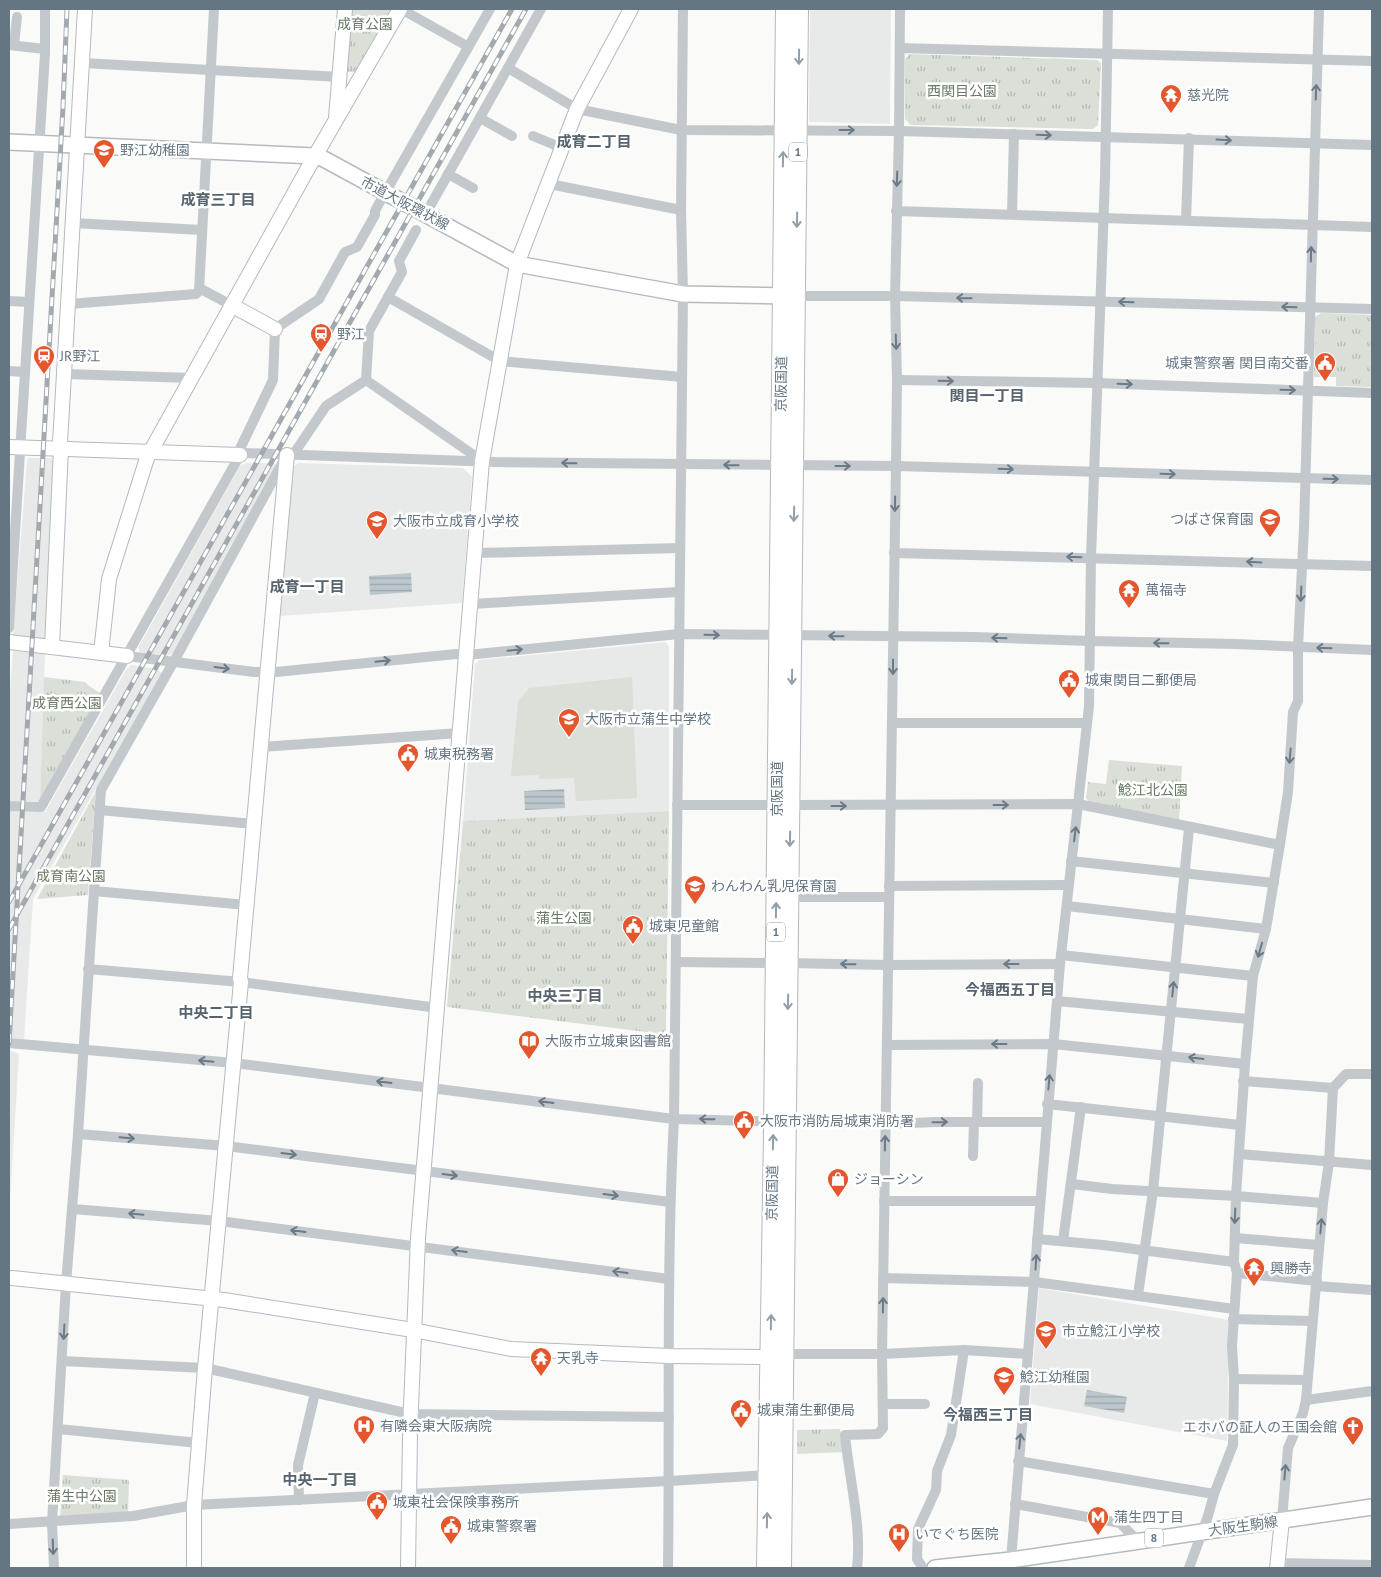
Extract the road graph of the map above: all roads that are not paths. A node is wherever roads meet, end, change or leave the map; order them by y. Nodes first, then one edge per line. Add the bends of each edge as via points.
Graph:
1 (45, 9) edge
2 (85, 9) edge
3 (214, 9) edge
4 (345, 9) edge
5 (401, 9) edge
6 (490, 9) edge
7 (541, 9) edge
8 (631, 9) edge
9 (683, 9) edge
10 (785, 9) edge
11 (799, 9) edge
12 (900, 9) edge
13 (1108, 9) edge
14 (1319, 9) edge
15 (17, 17) dead end
16 (11, 45) edge
17 (467, 46) junction
18 (900, 48) junction
19 (45, 49) junction
20 (1107, 53) junction
21 (1317, 59) junction
22 (1372, 61) edge
23 (83, 64) junction
24 (508, 68) junction
25 (210, 70) junction
26 (340, 77) junction
27 (578, 109) junction
28 (480, 118) junction
29 (335, 123) junction
30 (681, 130) junction
31 (791, 130) junction
32 (899, 131) junction
33 (1014, 134) junction
34 (512, 136) dead end
35 (532, 136) dead end
36 (1105, 137) junction
37 (1190, 138) junction
38 (9, 142) edge
39 (1314, 143) junction
40 (39, 144) junction
41 (78, 145) junction
42 (1372, 145) edge
43 (562, 148) junction
44 (206, 150) junction
45 (315, 156) junction
46 (448, 174) junction
47 (549, 184) junction
48 (389, 186) dead end
49 (472, 188) dead end
50 (382, 198) dead end
51 (429, 208) dead end
52 (681, 210) junction
53 (896, 211) junction
54 (1012, 214) junction
55 (1103, 219) junction
56 (1186, 220) junction
57 (74, 223) junction
58 (1312, 225) junction
59 (1372, 227) edge
60 (202, 230) junction
61 (416, 230) dead end
62 (517, 264) junction
63 (199, 289) junction
64 (683, 294) junction
65 (789, 296) junction
66 (894, 296) junction
67 (388, 297) junction
68 (9, 301) edge
69 (1100, 301) junction
70 (29, 302) junction
71 (69, 304) junction
72 (233, 306) junction
73 (1310, 308) junction
74 (1372, 309) edge
75 (275, 329) junction
76 (500, 361) junction
77 (9, 371) edge
78 (25, 372) junction
79 (64, 374) junction
80 (192, 378) junction
81 (682, 378) junction
82 (366, 380) junction
83 (897, 380) junction
84 (1096, 383) junction
85 (1307, 390) junction
86 (1372, 393) edge
87 (15, 447) edge
88 (61, 448) junction
89 (151, 451) junction
90 (238, 455) junction
91 (290, 455) junction
92 (482, 461) junction
93 (681, 464) junction
94 (787, 466) junction
95 (896, 466) junction
96 (1095, 472) junction
97 (1305, 479) junction
98 (1372, 480) edge
99 (12, 520) edge
100 (680, 548) junction
101 (475, 553) junction
102 (894, 553) junction
103 (1091, 557) junction
104 (1303, 565) junction
105 (1372, 566) edge
106 (11, 571) edge
107 (679, 592) junction
108 (471, 604) junction
109 (9, 628) edge
110 (679, 634) junction
111 (785, 635) junction
112 (893, 636) junction
113 (1090, 641) junction
114 (9, 642) edge
115 (52, 647) junction
116 (1298, 647) junction
117 (1372, 650) edge
118 (101, 653) junction
119 (467, 655) junction
120 (127, 656) junction
121 (173, 662) junction
122 (267, 672) junction
123 (893, 723) junction
124 (1088, 723) junction
125 (460, 733) junction
126 (261, 747) junction
127 (1078, 804) junction
128 (677, 805) junction
129 (784, 805) junction
130 (9, 806) edge
131 (892, 806) junction
132 (99, 810) junction
133 (254, 824) junction
134 (1189, 828) junction
135 (1280, 845) junction
136 (1071, 861) junction
137 (1185, 874) junction
138 (1274, 883) junction
139 (1069, 885) junction
140 (94, 891) junction
141 (889, 891) junction
142 (789, 898) junction
143 (247, 905) junction
144 (1067, 906) junction
145 (1180, 920) junction
146 (1266, 929) junction
147 (1060, 960) junction
148 (676, 962) junction
149 (782, 963) junction
150 (888, 965) junction
151 (1175, 968) junction
152 (88, 969) junction
153 (1252, 976) junction
154 (241, 982) junction
155 (1057, 1001) junction
156 (438, 1008) junction
157 (1170, 1013) junction
158 (1248, 1019) junction
159 (9, 1043) edge
160 (1053, 1044) junction
161 (887, 1045) junction
162 (84, 1050) junction
163 (1166, 1055) junction
164 (234, 1063) junction
165 (1244, 1064) junction
166 (1372, 1074) edge
167 (1243, 1081) junction
168 (978, 1083) dead end
169 (432, 1088) junction
170 (1333, 1088) junction
171 (1047, 1104) junction
172 (1081, 1107) junction
173 (1160, 1116) junction
174 (674, 1119) junction
175 (780, 1121) junction
176 (975, 1122) junction
177 (1046, 1122) junction
178 (885, 1124) junction
179 (1240, 1125) junction
180 (78, 1134) junction
181 (226, 1146) junction
182 (1239, 1154) junction
183 (973, 1156) dead end
184 (1329, 1162) junction
185 (1372, 1165) edge
186 (425, 1172) junction
187 (1072, 1184) junction
188 (1153, 1192) junction
189 (1236, 1196) junction
190 (884, 1201) junction
191 (1040, 1201) junction
192 (670, 1202) junction
193 (1323, 1203) junction
194 (73, 1209) junction
195 (219, 1221) junction
196 (1234, 1238) junction
197 (1038, 1239) junction
198 (1063, 1241) junction
199 (418, 1245) junction
200 (1319, 1245) junction
201 (1144, 1251) junction
202 (1234, 1262) junction
203 (1237, 1273) junction
204 (10, 1278) edge
205 (883, 1278) junction
206 (669, 1279) junction
207 (1035, 1282) junction
208 (1316, 1283) junction
209 (66, 1284) junction
210 (1372, 1290) edge
211 (1138, 1296) junction
212 (212, 1298) junction
213 (1234, 1314) junction
214 (1312, 1321) junction
215 (413, 1330) junction
216 (964, 1350) junction
217 (882, 1354) junction
218 (1028, 1354) junction
219 (669, 1356) junction
220 (777, 1356) junction
221 (62, 1361) junction
222 (205, 1368) junction
223 (1234, 1379) junction
224 (1307, 1380) junction
225 (1372, 1391) edge
226 (315, 1393) junction
227 (1306, 1400) junction
228 (883, 1404) junction
229 (925, 1404) dead end
230 (410, 1414) junction
231 (669, 1418) junction
232 (58, 1429) junction
233 (199, 1442) junction
234 (1018, 1461) junction
235 (767, 1475) junction
236 (669, 1481) junction
237 (409, 1494) junction
238 (1214, 1494) junction
239 (299, 1500) junction
240 (194, 1504) junction
241 (1014, 1504) junction
242 (1372, 1507) edge
243 (1282, 1520) junction
244 (52, 1523) junction
245 (9, 1524) edge
246 (1203, 1531) junction
247 (1137, 1540) junction
248 (1011, 1560) junction
249 (1277, 1565) edge
250 (1372, 1565) edge
251 (54, 1568) edge
252 (194, 1568) edge
253 (408, 1568) edge
254 (668, 1568) edge
255 (766, 1568) edge
256 (782, 1568) edge
257 (857, 1568) edge
258 (923, 1568) edge
259 (935, 1568) edge
260 (1189, 1568) edge

1 - 19 street
2 - 23 street
3 - 25 street
4 - 26 street
5 - 17 street
5 - 29 street
6 - 17 street
7 - 24 street
8 - 27 street
9 - 30 street
10 - 31 highway, 京阪国道 / 1
11 -> 31 highway, 京阪国道 / 1
12 - 18 street
13 - 20 street
14 - 21 street
15 - 16 street
16 - 19 street
17 - 48 street
18 - 20 street
18 - 32 street
19 - 40 street
20 - 21 street
20 - 36 street
21 - 22 street
39 -> 21 street
23 - 25 street
23 - 41 street
24 - 27 street
24 - 28 street
25 - 26 street
25 - 44 street
26 - 29 street
27 - 30 street
27 - 43 street
28 - 34 street
28 - 46 street
29 - 45 street
30 - 31 street
30 - 52 street
31 -> 32 street
31 - 65 highway, 京阪国道 / 1
32 - 33 street
32 -> 53 street
33 -> 36 street
33 - 54 street
35 - 43 street
36 - 37 street
36 - 55 street
37 -> 39 street
37 - 56 street
38 - 40 main road, 市道大阪環状線
39 - 42 street
39 - 58 street
40 - 41 main road, 市道大阪環状線
40 - 70 street
41 - 44 main road, 市道大阪環状線
41 - 57 street
43 - 47 street
44 - 45 main road, 市道大阪環状線
44 - 60 street
45 - 62 main road, 市道大阪環状線
45 - 72 street
46 - 49 street
46 - 51 street
47 - 52 street
47 - 62 street
50 - 75 street via 358,247 345,252 319,299
52 - 64 street
53 - 54 street
53 - 66 street
54 - 55 street
55 - 56 street
55 - 69 street
56 - 58 street
57 - 60 street
57 - 71 street
58 - 59 street
73 -> 58 street
60 - 63 street
61 - 67 street via 399,261 402,272
62 - 64 main road, 市道大阪環状線
62 - 76 street
63 - 71 street via 196,294
63 - 72 street
64 - 65 main road, 市道大阪環状線
64 - 81 street
65 - 66 street
65 - 94 highway, 京阪国道 / 1
69 -> 66 street
66 -> 83 street
67 - 76 street
67 - 82 street via 369,331
68 - 70 street
73 -> 69 street
69 - 84 street
70 - 78 street
71 - 79 street
72 - 75 street
72 - 80 street
73 - 74 street
73 - 85 street
75 - 90 street via 273,380
76 - 81 street
76 - 92 street
77 - 78 street
78 - 87 street
79 - 80 street
79 - 88 street
80 - 89 street
81 - 93 street
82 - 91 street via 326,406
82 - 92 street
83 -> 84 street
83 - 95 street
84 -> 85 street
84 - 96 street
85 - 86 street
85 - 97 street
87 - 88 street
87 - 99 street
88 - 89 street
88 - 115 street
89 - 90 street
89 - 118 street via 109,579
90 - 91 street
90 - 120 street
91 - 92 street
91 - 121 street
91 - 122 street
93 -> 92 street
92 - 101 street
94 -> 93 street
93 - 100 street
94 -> 95 street
94 - 111 highway, 京阪国道 / 1
95 -> 96 street
95 -> 102 street
96 -> 97 street
96 - 103 street
97 -> 98 street
97 - 104 street
99 - 106 street
100 - 101 street
100 - 107 street
101 - 108 street
103 -> 102 street
102 - 112 street
104 -> 103 street
103 - 113 street
104 - 105 street
104 -> 116 street
106 - 109 street
107 - 108 street
107 - 110 street
108 - 119 street
110 -> 111 street
119 -> 110 street
110 - 128 street
112 -> 111 street
111 - 129 highway, 京阪国道 / 1
113 -> 112 street
112 -> 123 street
116 -> 113 street
113 - 124 street
114 - 115 street
115 - 118 street
117 -> 116 street
116 -> 135 street via 1298,701 1293,712 1288,792
118 - 120 street
122 -> 119 street
119 - 125 street
120 - 121 street
120 - 130 street via 41,807
121 -> 122 street
121 - 132 street via 100,790
122 - 126 street
123 - 124 street
123 - 131 street
124 - 127 street
125 - 126 street
125 - 156 street
126 - 133 street
131 -> 127 street
127 - 134 street
136 -> 127 street
128 - 129 street
128 - 148 street
129 -> 131 street
129 -> 142 highway, 京阪国道 / 1
149 -> 129 highway, 京阪国道 / 1
131 - 141 street
132 - 133 street
132 - 140 street
133 - 143 street
134 - 135 street
134 - 137 street
135 - 138 street
136 - 137 street
136 - 139 street
137 - 138 street
137 - 145 street
138 - 146 street
139 - 141 street
139 - 144 street
140 - 143 street
140 - 152 street
141 - 142 street
141 - 150 street
142 - 149 highway, 京阪国道 / 1
143 - 154 street
144 - 145 street
144 - 147 street
145 - 146 street
145 - 151 street
146 -> 153 street
147 -> 150 street
147 - 151 street
147 - 155 street
148 - 149 street
148 - 174 street
150 -> 149 street
149 - 175 highway, 京阪国道 / 1
150 - 161 street
151 - 153 street
157 -> 151 street
152 - 154 street
152 - 162 street
153 - 158 street
154 - 156 street
154 - 164 street
155 - 157 street
155 - 160 street
156 - 169 street
157 - 158 street
157 - 163 street
158 - 165 street
159 - 162 street
160 -> 161 street
160 - 163 street
171 -> 160 street
161 - 178 street
164 -> 162 street
162 - 180 street
165 -> 163 street
163 - 173 street
169 -> 164 street
164 - 181 street
165 - 167 street
166 - 170 street via 1346,1074
167 - 170 street
167 - 179 street
168 - 176 street
174 -> 169 street
169 - 186 street
170 - 184 street
171 - 172 street
171 - 177 street
172 - 173 street
172 - 187 street
173 - 179 street
173 - 188 street
175 -> 174 street
174 - 192 street
175 - 178 street
175 - 220 highway, 京阪国道 / 1
176 - 177 street
178 -> 176 street
176 - 183 street
177 - 191 street
190 -> 178 street
179 - 182 street
180 -> 181 street
180 - 194 street
181 -> 186 street
181 - 195 street
182 - 184 street
182 - 189 street
184 - 185 street
184 - 193 street
186 -> 192 street
186 - 199 street
187 - 188 street
187 - 198 street
188 - 189 street
188 - 201 street
189 - 193 street
189 -> 196 street
190 - 191 street
190 - 205 street
191 - 197 street
192 - 206 street
200 -> 193 street
195 -> 194 street
194 - 209 street
199 -> 195 street
195 - 212 street
196 - 200 street
196 - 202 street
197 - 198 street
207 -> 197 street
198 - 201 street
206 -> 199 street
199 - 215 street
200 - 208 street
201 - 202 street
201 - 211 street
202 - 203 street
203 - 208 street
203 - 213 street
204 - 209 street
205 - 207 street
217 -> 205 street
206 - 219 street
207 - 211 street
207 - 218 street
208 - 210 street
208 - 214 street
209 - 212 street
209 -> 221 street
211 - 213 street
212 - 215 street
212 - 222 street
213 - 214 street
213 - 223 street
214 - 224 street
215 - 219 street via 511,1349
215 - 230 street
216 - 217 street
216 - 218 street
216 - 258 street via 951,1435 937,1471 936,1490 918,1529 917,1559
217 - 220 street
217 - 228 street
234 -> 218 street
219 - 220 street
219 - 231 street
220 - 235 highway, 京阪国道 / 1
220 - 256 highway, 京阪国道 / 1
221 - 222 street
221 - 232 street
222 - 226 street
222 - 233 street
223 - 224 street
223 - 238 street via 1233,1445
224 - 227 street
225 - 227 street
226 - 230 street
226 - 239 street via 298,1465
243 -> 227 street via 1288,1448 1304,1413
228 - 229 street
228 - 257 street via 883,1428 878,1434 845,1435 854,1500
230 - 231 street
230 - 237 street
231 - 236 street
232 - 233 street
232 - 244 street
233 - 240 street
234 - 238 street
234 - 241 street
235 - 236 street
255 -> 235 highway, 京阪国道 / 1
236 - 237 street
236 - 254 street
237 - 239 street
237 - 253 street
238 - 246 street
239 - 240 street
240 - 244 street via 133,1516
240 - 252 street
241 - 247 street via 1120,1523
241 - 248 street
242 - 243 main road, 大阪生駒線 / 8
243 - 246 main road, 大阪生駒線 / 8
243 - 249 street
244 - 245 street
244 -> 251 street
246 - 247 main road, 大阪生駒線 / 8
246 - 260 street
247 - 248 main road, 大阪生駒線 / 8
248 - 259 main road, 大阪生駒線 / 8
249 - 250 street

